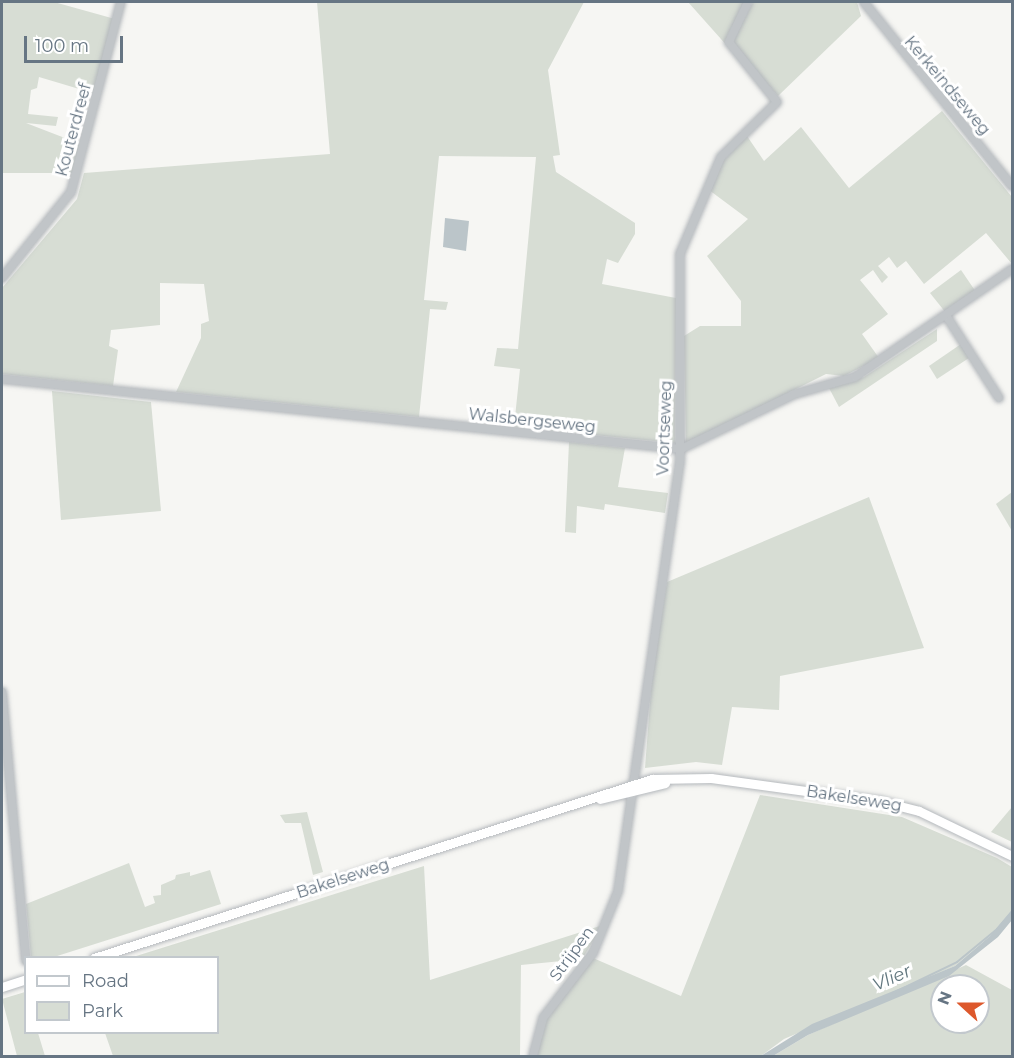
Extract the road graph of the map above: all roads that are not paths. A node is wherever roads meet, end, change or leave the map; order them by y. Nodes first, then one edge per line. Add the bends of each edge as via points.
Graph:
1 (121, 2) edge
2 (748, 2) edge
3 (864, 2) edge
4 (1012, 186) edge
5 (1012, 269) edge
6 (2, 279) edge
7 (947, 318) junction
8 (2, 379) edge
9 (999, 398) dead end
10 (681, 449) junction
11 (2, 692) edge
12 (634, 788) junction
13 (1012, 856) edge
14 (26, 956) edge
15 (97, 956) edge
16 (24, 980) edge
17 (2, 987) edge
18 (533, 1056) edge

1 - 6 street, Kouterdreef via 71,192
2 - 10 street, Voortseweg via 729,42 777,102 721,157 683,241 678,272
3 - 4 street, Kerkeindseweg
5 - 7 street
7 - 9 street
7 - 10 street via 855,377 795,394
8 - 10 street, Walsbergseweg
10 - 12 street, Voortseweg
11 - 14 street
12 - 13 main road, Bakelseweg via 711,778 880,801 919,811
12 - 15 main road, Bakelseweg
12 - 18 street, Strijpen via 611,916 593,953 543,1018
16 - 17 main road

